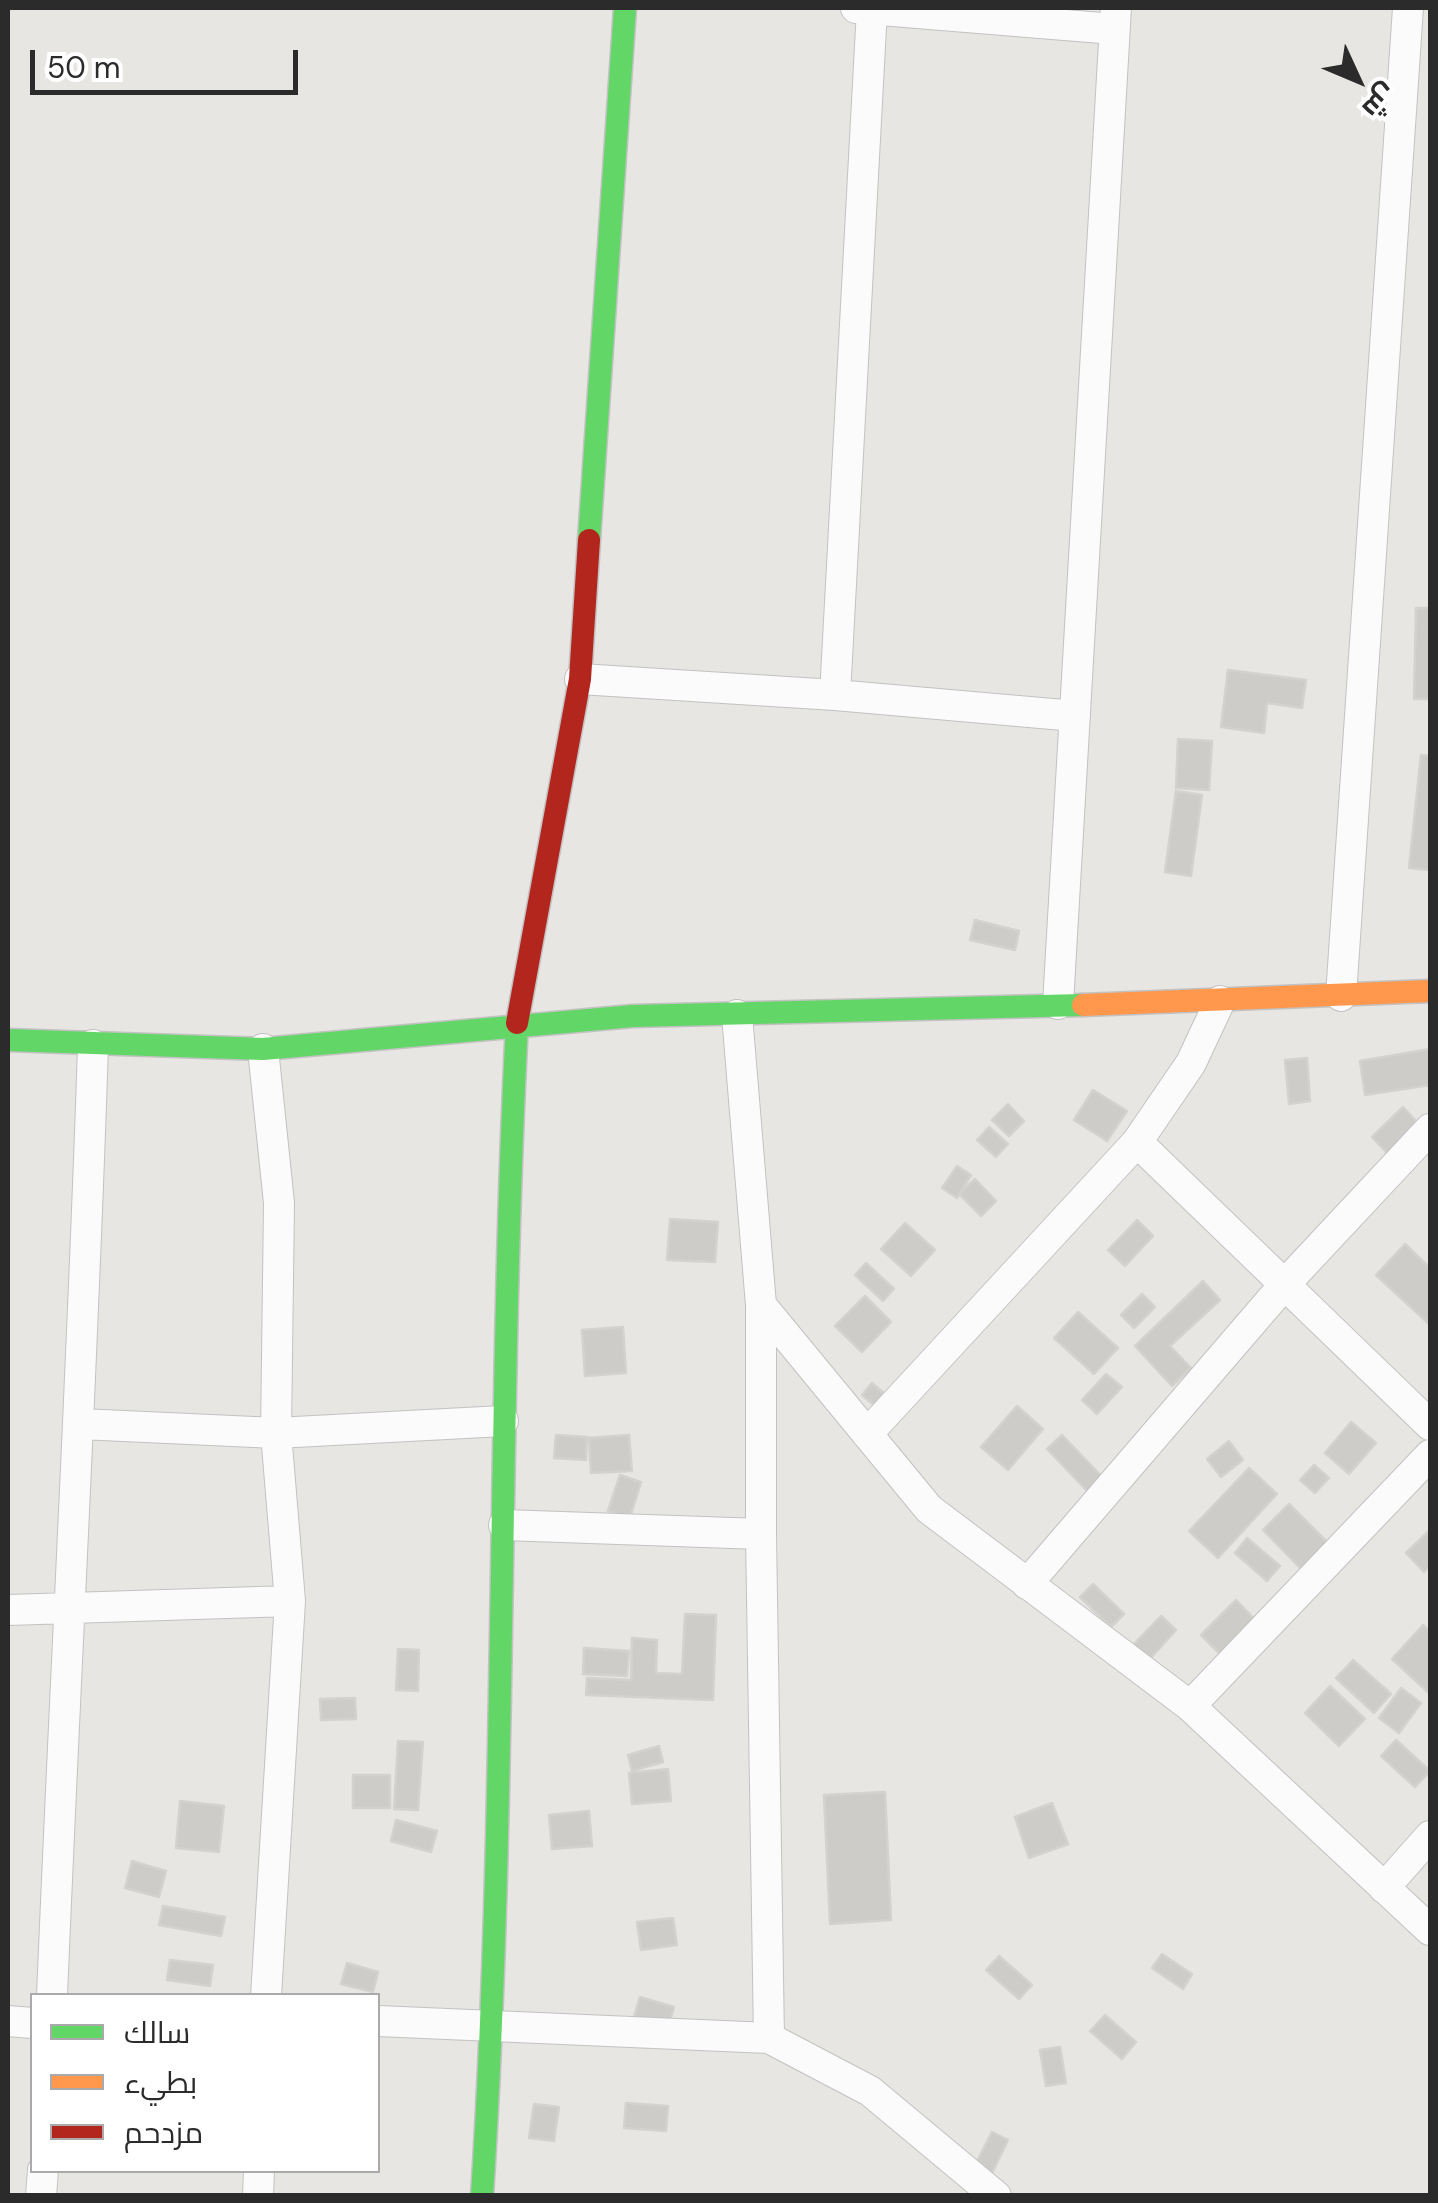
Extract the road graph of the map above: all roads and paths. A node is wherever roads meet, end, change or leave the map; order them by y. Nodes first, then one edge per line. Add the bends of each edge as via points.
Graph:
1 (624, 8) edge
2 (864, 8) edge
3 (1408, 8) edge
4 (1115, 18) edge
5 (580, 679) junction
6 (835, 695) junction
7 (1075, 716) junction
8 (1430, 991) edge
9 (1341, 996) junction
10 (1220, 1000) junction
11 (1058, 1004) junction
12 (737, 1014) junction
13 (517, 1024) junction
14 (8, 1040) edge
15 (93, 1045) junction
16 (264, 1049) junction
17 (1430, 1129) edge
18 (1137, 1142) junction
19 (1284, 1285) junction
20 (761, 1305) junction
21 (503, 1421) junction
22 (80, 1424) junction
23 (1430, 1424) edge
24 (276, 1433) junction
25 (867, 1434) junction
26 (1430, 1455) edge
27 (504, 1525) junction
28 (761, 1534) junction
29 (1027, 1584) junction
30 (290, 1601) junction
31 (68, 1608) junction
32 (8, 1610) edge
33 (1190, 1706) junction
34 (1430, 1836) edge
35 (1384, 1888) junction
36 (1430, 1930) edge
37 (52, 1993) edge
38 (266, 1993) edge
39 (380, 2020) edge
40 (493, 2024) junction
41 (768, 2038) junction
42 (482, 2196) edge
43 (996, 2196) edge

1 - 5 street
2 - 4 street
2 - 6 street
3 - 9 street
4 - 7 street
5 - 6 street
5 - 13 street
6 - 7 street
7 - 11 street
8 - 9 street
9 - 10 street
10 - 11 street
10 - 18 street via 1191,1063
11 - 12 street
12 - 13 street
12 - 20 street
13 - 16 street
13 - 21 street
14 - 15 street
15 - 16 street
15 - 22 street
16 - 24 street via 279,1203
17 - 19 street
18 - 19 street
18 - 25 street
19 - 23 street
19 - 29 street
20 - 25 street
20 - 28 street
21 - 24 street
21 - 27 street
22 - 24 street
22 - 31 street
24 - 30 street
25 - 29 street via 929,1509
26 - 33 street
27 - 28 street
27 - 40 street
28 - 41 street
29 - 33 street
30 - 31 street
30 - 38 street
31 - 32 street
31 - 37 street
33 - 35 street
34 - 35 street
35 - 36 street
39 - 40 street
40 - 41 street
40 - 42 street
41 - 43 street via 870,2091

